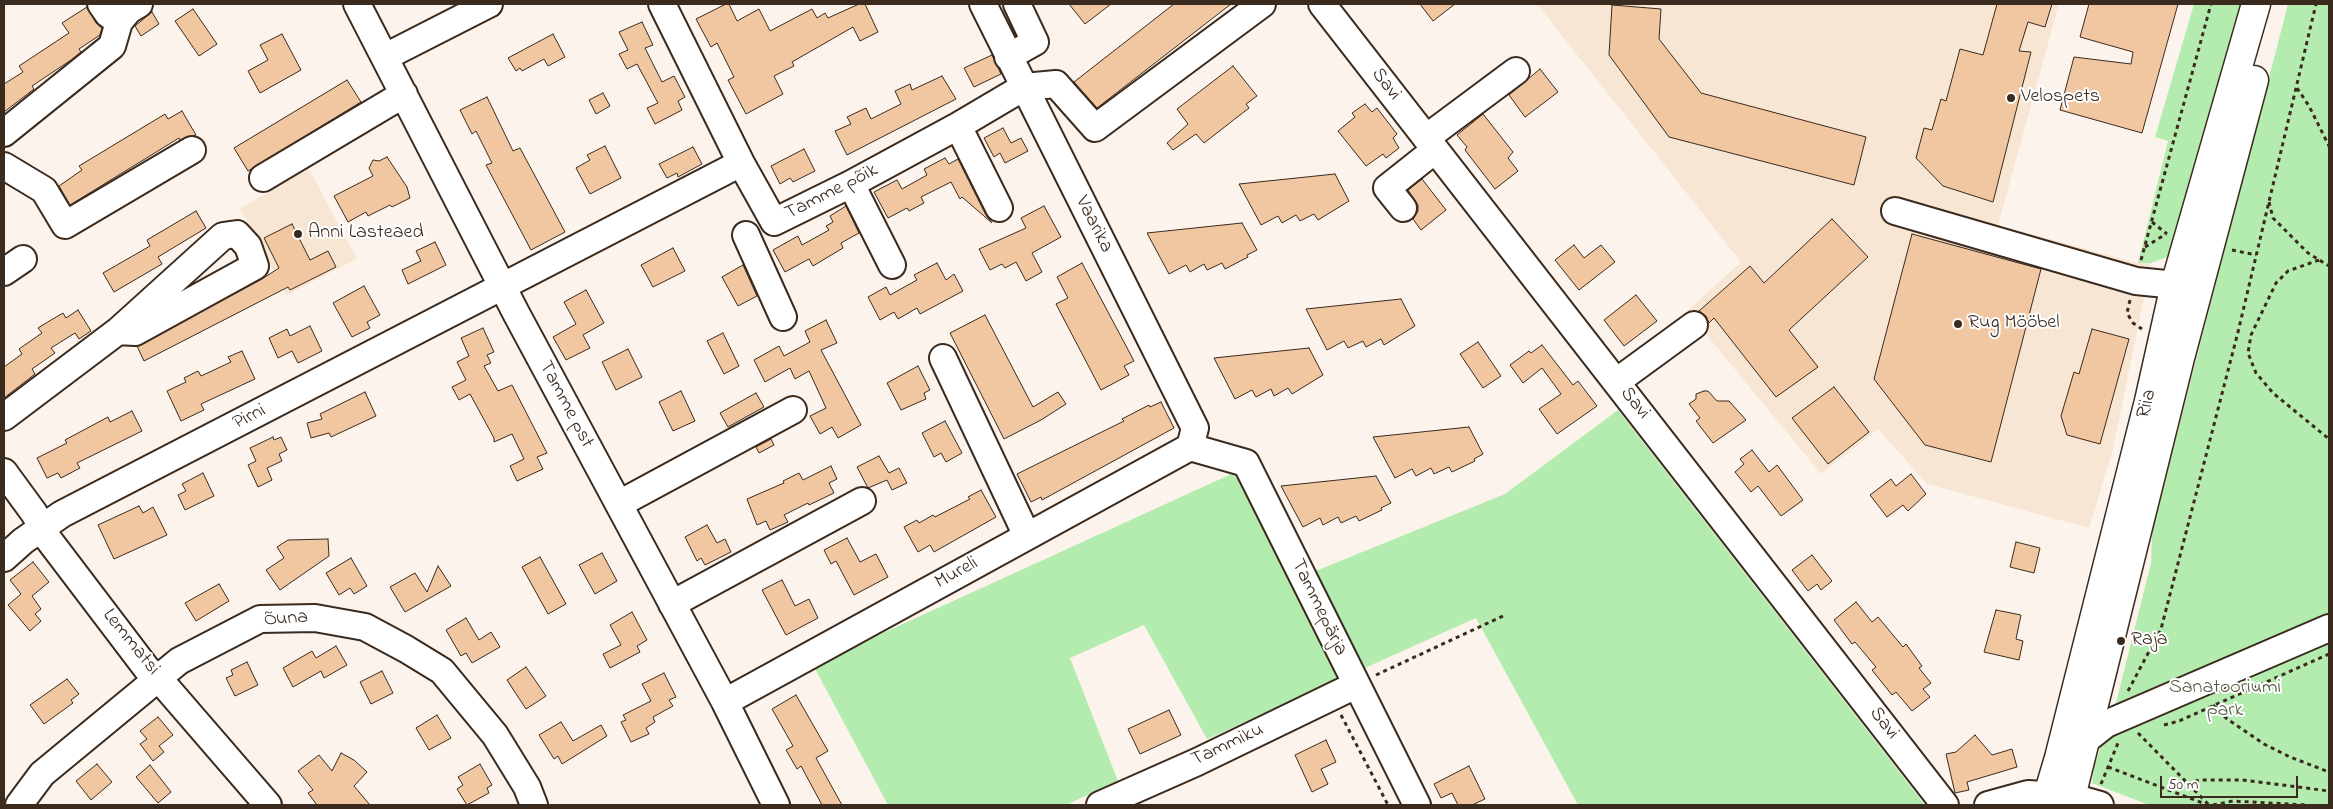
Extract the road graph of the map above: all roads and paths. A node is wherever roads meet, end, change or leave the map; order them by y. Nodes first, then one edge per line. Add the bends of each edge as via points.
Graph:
1 (101, 4) edge
2 (139, 4) edge
3 (357, 4) edge
4 (489, 4) edge
5 (662, 4) edge
6 (983, 4) edge
7 (1017, 4) edge
8 (1262, 4) edge
9 (1322, 4) edge
10 (2211, 4) edge
11 (2256, 4) edge
12 (2275, 4) edge
13 (2316, 4) edge
14 (119, 22) junction
15 (386, 56) junction
16 (1008, 57) junction
17 (1516, 71) dead end
18 (1024, 87) junction
19 (2297, 88) junction
20 (404, 94) junction
21 (958, 126) junction
22 (4, 132) edge
23 (1431, 144) junction
24 (2329, 146) edge
25 (192, 150) dead end
26 (741, 163) junction
27 (4, 166) edge
28 (263, 178) dead end
29 (851, 184) junction
30 (2269, 201) junction
31 (999, 208) dead end
32 (1403, 208) dead end
33 (1895, 211) dead end
34 (774, 222) junction
35 (2152, 222) junction
36 (2166, 233) junction
37 (2172, 235) dead end
38 (2145, 247) junction
39 (2229, 250) dead end
40 (2256, 255) junction
41 (2319, 260) junction
42 (892, 265) dead end
43 (2329, 266) edge
44 (2136, 281) junction
45 (2187, 286) junction
46 (503, 288) junction
47 (783, 317) dead end
48 (1694, 325) dead end
49 (118, 331) junction
50 (943, 358) dead end
51 (1616, 382) junction
52 (793, 410) dead end
53 (4, 417) edge
54 (2329, 439) edge
55 (1190, 447) junction
56 (4, 472) edge
57 (862, 501) dead end
58 (618, 504) junction
59 (42, 528) junction
60 (1027, 536) junction
61 (4, 558) edge
62 (672, 604) junction
63 (1503, 616) dead end
64 (2329, 628) edge
65 (158, 679) junction
66 (1356, 685) junction
67 (2197, 685) junction
68 (725, 702) junction
69 (1340, 714) dead end
70 (2127, 728) junction
71 (2087, 739) junction
72 (2108, 767) junction
73 (2329, 772) edge
74 (2187, 783) junction
75 (2329, 791) edge
76 (2071, 802) edge
77 (19, 805) edge
78 (268, 805) edge
79 (534, 805) edge
80 (776, 805) edge
81 (1100, 805) edge
82 (1388, 805) edge
83 (1417, 805) edge
84 (1945, 805) edge
85 (1988, 805) edge
86 (2208, 805) edge
87 (2213, 805) edge
88 (2307, 805) edge

1 - 14 street
2 - 14 street
3 - 15 street, Tamme pst
4 - 15 street
5 - 26 street, Tamme põik
6 - 16 street, Vaarika
7 - 16 street via 1035,42
8 - 18 street via 1095,128 1056,84
9 - 23 street, Savi
10 - 35 path
11 - 45 highway, Riia
12 - 45 highway, Riia
13 - 19 path
14 - 22 street via 112,46
15 - 20 street, Tamme pst
16 - 18 street, Vaarika
17 - 23 street
18 - 21 street, Tamme põik
18 - 55 street, Vaarika via 1195,428
19 - 24 path
19 - 30 path
20 - 28 street
20 - 46 street, Tamme pst
21 - 29 street, Tamme põik
21 - 31 street
23 - 32 street via 1387,188
23 - 51 street, Savi
25 - 27 street via 65,225 44,190
26 - 34 street, Tamme põik
26 - 46 street, Pirni
29 - 34 street, Tamme põik
29 - 42 street
30 - 40 path
30 - 41 path via 2273,218
33 - 44 street
34 - 47 street via 736,240
35 - 36 path
35 - 38 path
36 - 37 path
36 - 38 path
38 - 44 path
39 - 40 path
40 - 70 path via 2161,629 2128,689
41 - 43 path
41 - 54 path via 2288,271 2276,283 2251,335 2248,353 2256,373 2273,393
44 - 45 street
45 - 71 highway, Riia via 2142,513
45 - 76 highway, Riia via 2144,420
46 - 58 street, Tamme pst
46 - 59 street, Pirni via 62,514
48 - 51 street
49 - 49 street via 223,236 237,234 248,246 255,266 135,332
49 - 53 street
50 - 60 street
51 - 84 street, Savi
52 - 58 street
55 - 60 street, Mureli
55 - 66 street, Tammepärja via 1246,463
56 - 59 street, Lemmatsi
57 - 62 street
58 - 62 street, Tamme pst
59 - 61 street, Pirni
59 - 65 street, Lemmatsi via 147,669
60 - 68 street, Mureli
62 - 68 street, Tamme pst
63 - 66 path
64 - 67 street
65 - 77 street, Õuna via 42,774
65 - 78 street, Lemmatsi
65 - 79 street, Õuna via 178,661 260,619 316,618 365,627 442,671 495,735 527,787
66 - 81 street, Tammiku
66 - 83 street, Tammepärja
67 - 70 street
67 - 73 path via 2227,719 2244,732 2290,757
68 - 80 street, Tamme pst
69 - 82 path
70 - 71 street via 2106,724
70 - 72 path
70 - 74 path
71 - 76 highway, Riia
72 - 76 path
72 - 86 path
74 - 75 path via 2242,780
74 - 86 path
76 - 85 street via 2028,794
87 - 88 path via 2233,801

